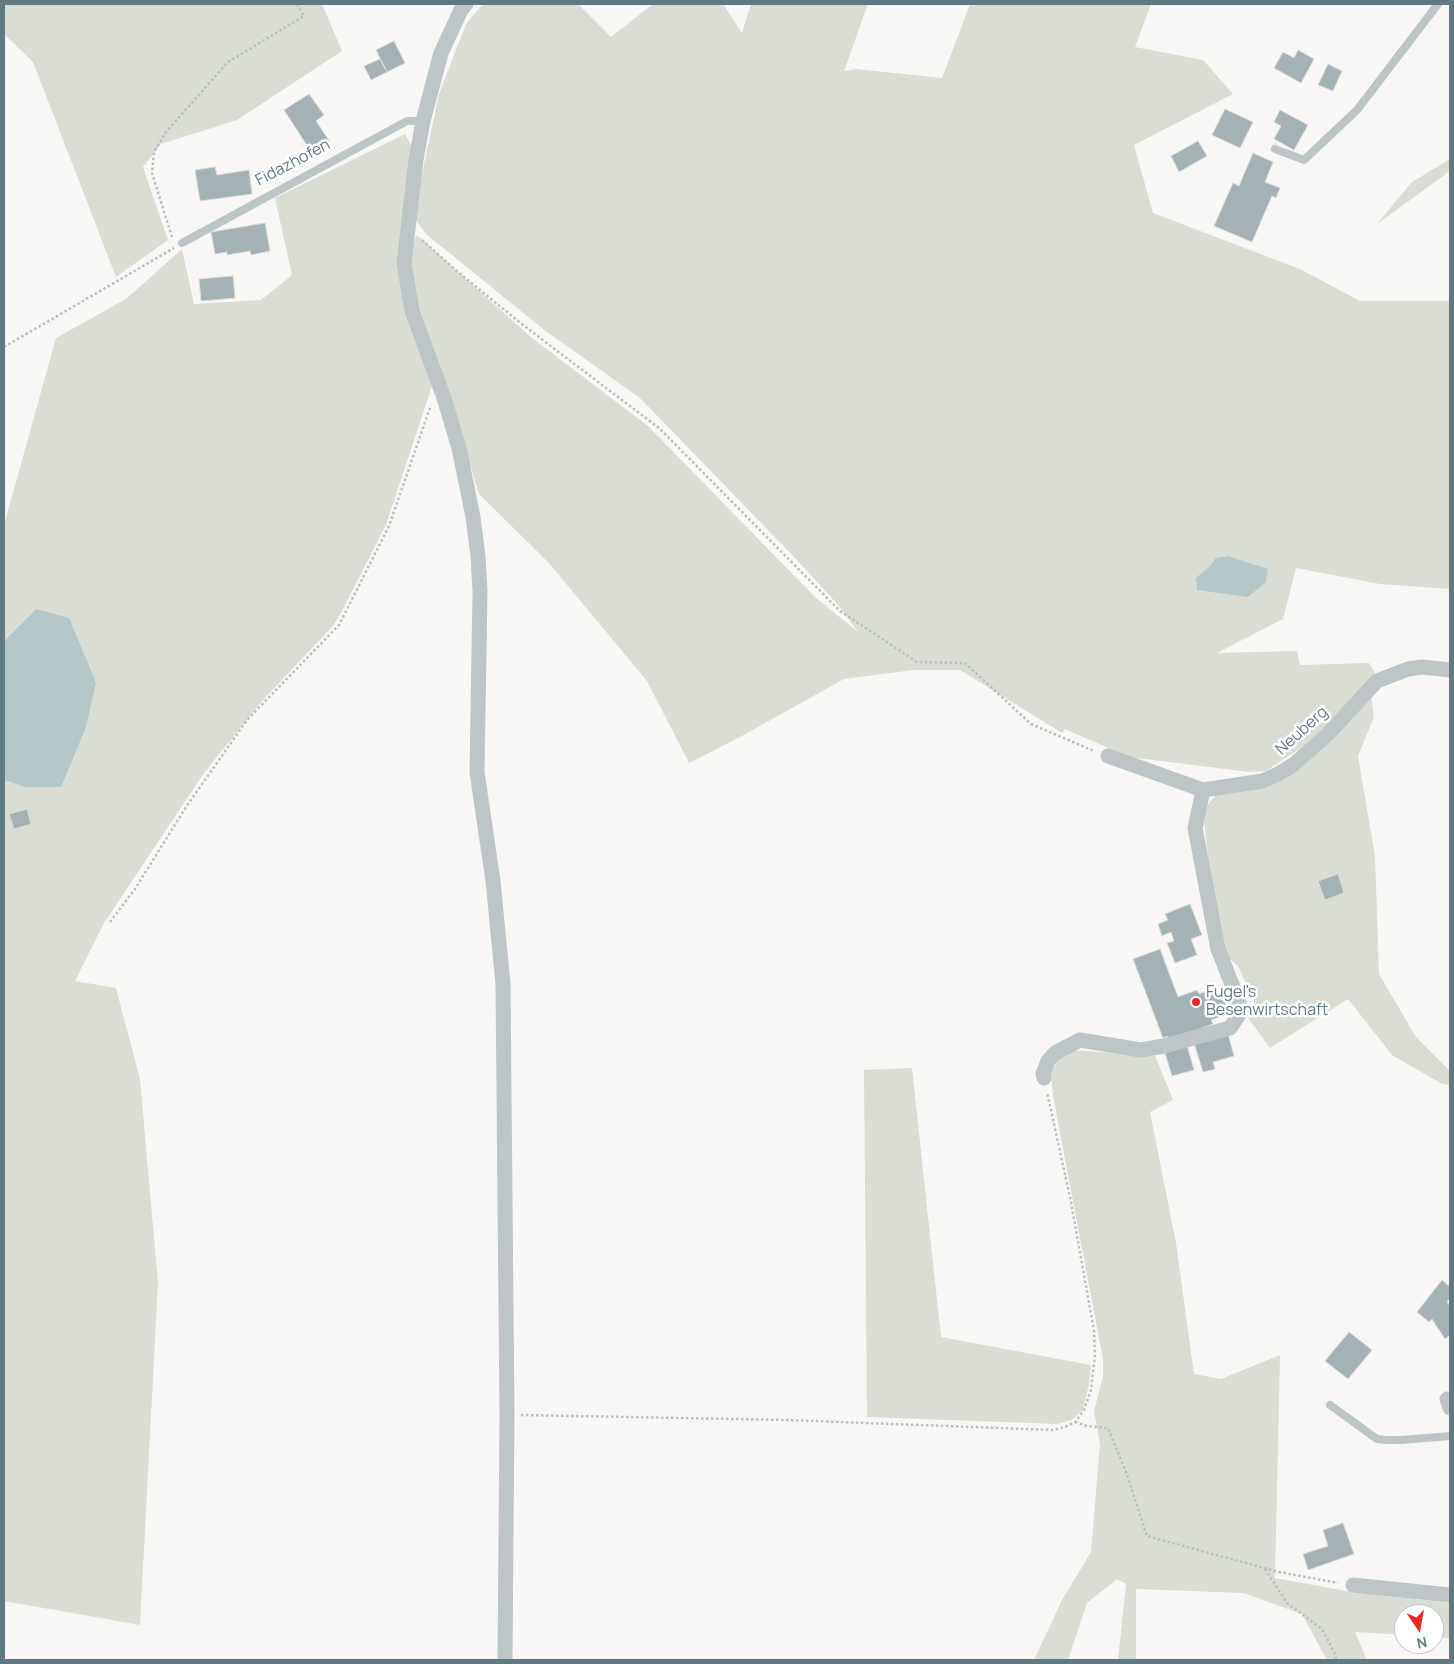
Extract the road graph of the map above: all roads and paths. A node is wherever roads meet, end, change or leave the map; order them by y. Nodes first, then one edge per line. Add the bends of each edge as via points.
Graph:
1 (297, 4) edge
2 (466, 4) edge
3 (1438, 4) edge
4 (423, 121) junction
5 (1274, 149) dead end
6 (407, 228) junction
7 (179, 245) junction
8 (4, 347) edge
9 (438, 382) junction
10 (1450, 670) edge
11 (1108, 756) joint
12 (1203, 790) junction
13 (110, 922) dead end
14 (1044, 1078) joint
15 (1330, 1405) dead end
16 (507, 1414) junction
17 (1075, 1422) junction
18 (1450, 1436) edge
19 (1265, 1569) junction
20 (1352, 1586) joint
21 (1450, 1595) edge
22 (505, 1660) edge
23 (1336, 1660) edge

1 - 7 path via 304,16 228,62 166,132 154,152 152,173
2 - 4 street via 460,10 441,52
3 - 5 lane via 1358,110 1304,160
4 - 6 street
4 - 7 lane, Fidazhofen via 407,121
6 - 9 street via 404,263 412,310
6 - 11 path via 523,325 660,428 840,611 917,662 965,662 1031,724
7 - 8 path
9 - 13 path via 389,526 339,625 246,720
9 - 16 street via 459,448 478,556 477,772 493,881 503,984
10 - 12 street, Neuberg via 1408,669 1377,681 1327,735 1293,765 1263,781
11 - 12 street, Neuberg
12 - 14 street via 1196,828 1218,949 1242,1010 1230,1028 1164,1046 1141,1050 1080,1040 1055,1053 1048,1061
14 - 17 path via 1094,1331 1091,1390 1084,1410
15 - 18 lane via 1377,1438 1401,1440
16 - 17 path via 1053,1430
16 - 22 street
17 - 19 path via 1108,1428 1147,1536
19 - 20 path
19 - 23 path via 1287,1603 1322,1629
20 - 21 street

